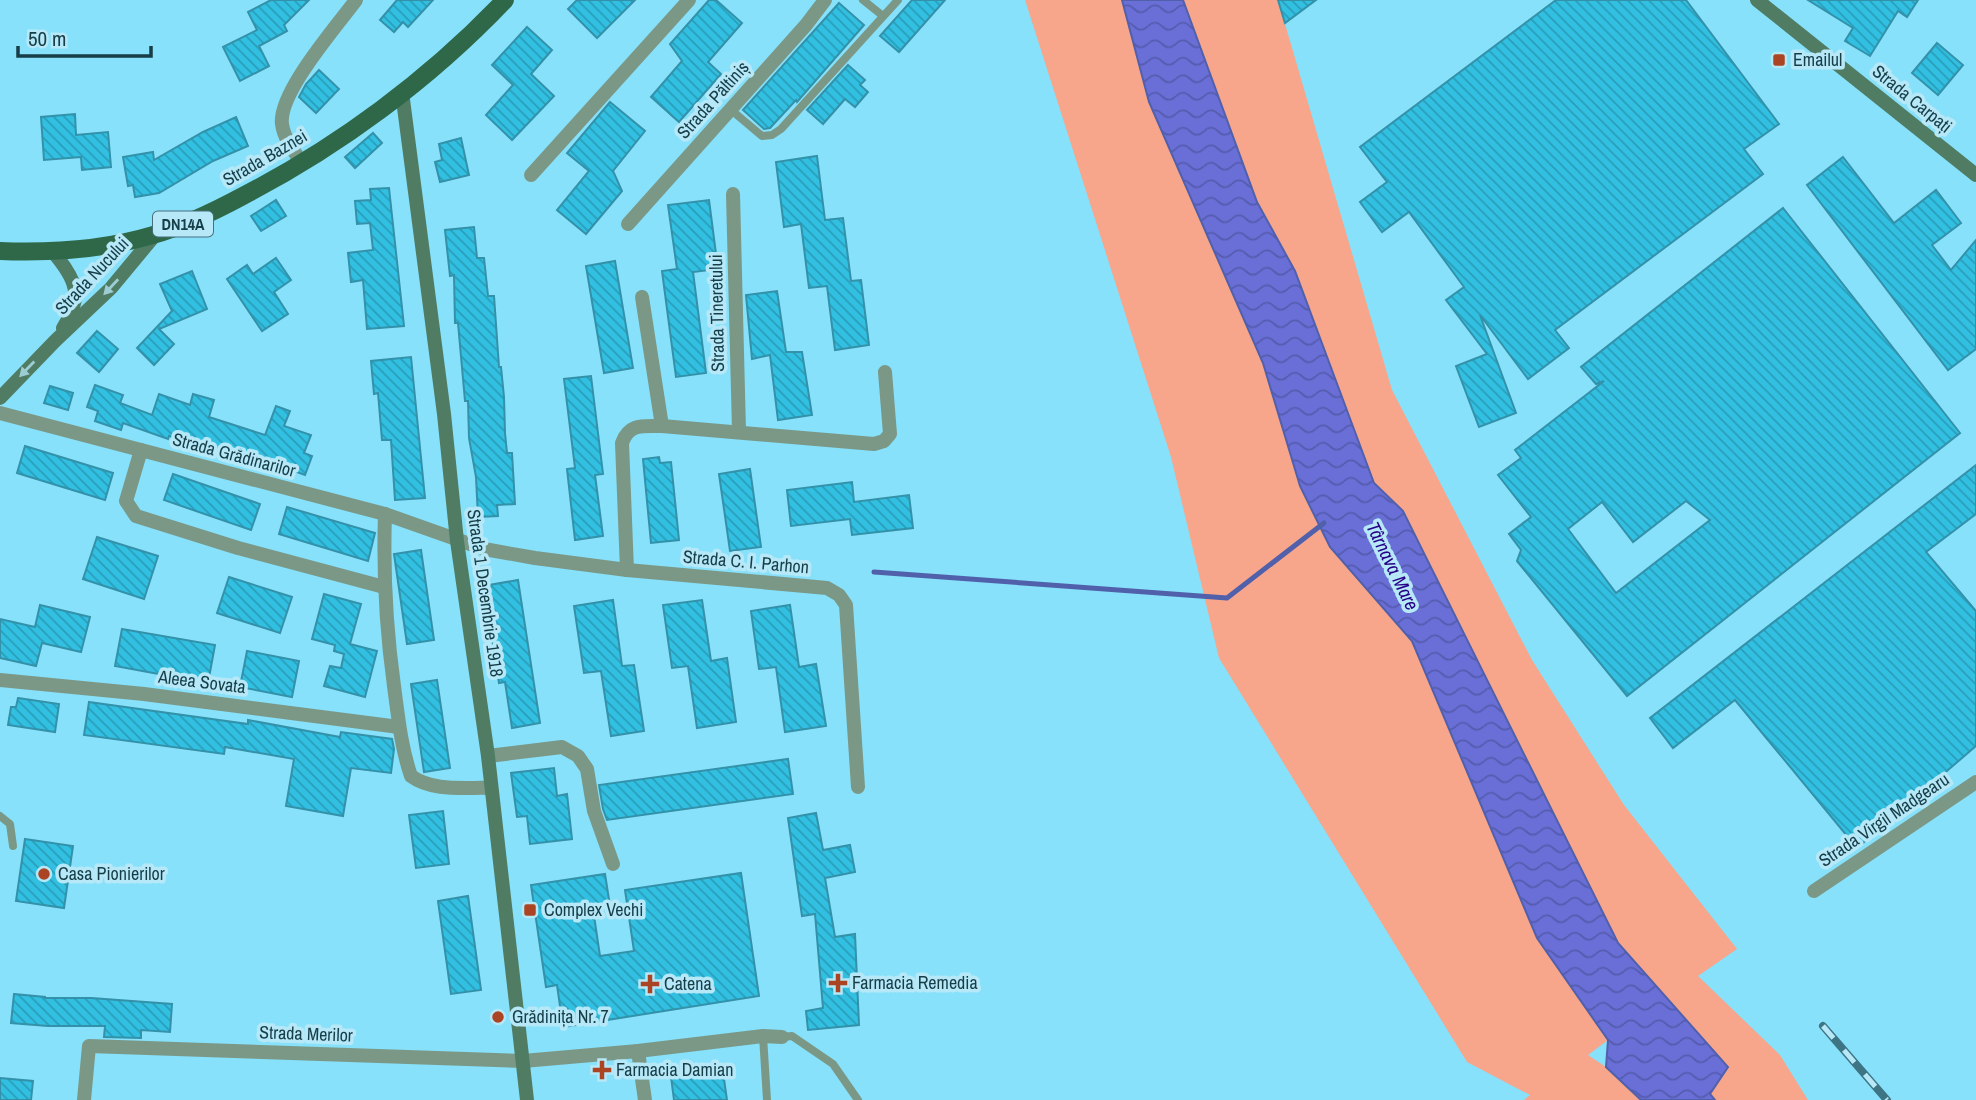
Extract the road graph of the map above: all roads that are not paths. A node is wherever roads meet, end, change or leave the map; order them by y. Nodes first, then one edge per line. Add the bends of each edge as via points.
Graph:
1 (356, 0) edge
2 (505, 0) edge
3 (689, 0) edge
4 (825, 0) edge
5 (863, 0) edge
6 (898, 0) edge
7 (1757, 0) edge
8 (883, 16) junction
9 (402, 92) junction
10 (730, 109) junction
11 (302, 163) junction
12 (531, 175) dead end
13 (1976, 175) edge
14 (733, 194) dead end
15 (628, 224) dead end
16 (155, 235) junction
17 (0, 251) edge
18 (52, 252) junction
19 (642, 297) dead end
20 (55, 341) junction
21 (886, 372) dead end
22 (0, 398) edge
23 (0, 413) edge
24 (662, 426) junction
25 (739, 431) junction
26 (141, 450) junction
27 (385, 514) junction
28 (457, 541) junction
29 (626, 570) junction
30 (384, 587) junction
31 (0, 680) edge
32 (400, 727) junction
33 (488, 756) junction
34 (1976, 782) edge
35 (858, 787) dead end
36 (491, 788) junction
37 (0, 816) edge
38 (13, 846) dead end
39 (613, 864) dead end
40 (1814, 891) dead end
41 (763, 1035) junction
42 (782, 1037) joint
43 (638, 1051) junction
44 (523, 1061) junction
45 (84, 1100) edge
46 (527, 1100) edge
47 (645, 1100) edge
48 (767, 1100) edge
49 (858, 1100) edge

1 - 11 street via 283,108 284,133
2 - 9 main road, Strada Baznei / DN14A via 479,28
3 - 12 street
4 - 10 street, Strada Păltiniș
5 - 8 lane
6 - 8 lane
7 - 13 main road, Strada Carpați
8 - 10 lane via 772,135 762,136
9 - 11 main road, Strada Baznei / DN14A
9 - 28 main road, Strada 1 Decembrie 1918
10 - 15 street, Strada Păltiniș
11 - 16 main road, Strada Baznei / DN14A via 227,205
14 - 25 street, Strada Tineretului
16 - 18 main road, Strada Baznei / DN14A
16 -> 20 main road, Strada Nucului via 111,288
17 - 18 main road, Strada Baznei / DN14A
18 - 20 main road, Strada Nucului via 75,285 69,319
19 - 24 street
20 -> 22 main road, Strada Nucului
21 - 25 street via 890,434 884,441 874,444
23 - 26 street, Strada Grădinarilor
24 - 25 street
24 - 29 street via 634,426 622,443
26 - 27 street, Strada Grădinarilor
26 - 30 street via 126,501 136,516
27 - 28 street, Strada Grădinarilor
27 - 30 street
28 - 29 street, Strada C. I. Parhon via 535,558
28 - 33 main road, Strada 1 Decembrie 1918
29 - 35 street, Strada C. I. Parhon via 827,588 839,595 846,605
30 - 32 street
31 - 32 street, Aleea Sovata
32 - 36 street via 411,776 421,783
33 - 36 main road, Strada 1 Decembrie 1918
33 - 39 street via 562,747 578,756 587,769 594,811
34 - 40 street, Strada Virgil Madgearu
36 - 44 main road, Strada 1 Decembrie 1918
37 - 38 lane via 10,824
41 - 42 street, Strada Merilor
41 - 43 street, Strada Merilor
41 - 48 lane
42 - 49 lane via 792,1036 833,1064
43 - 44 street, Strada Merilor
43 - 47 street
44 - 45 street, Strada Merilor via 89,1046
44 - 46 main road, Strada 1 Decembrie 1918

